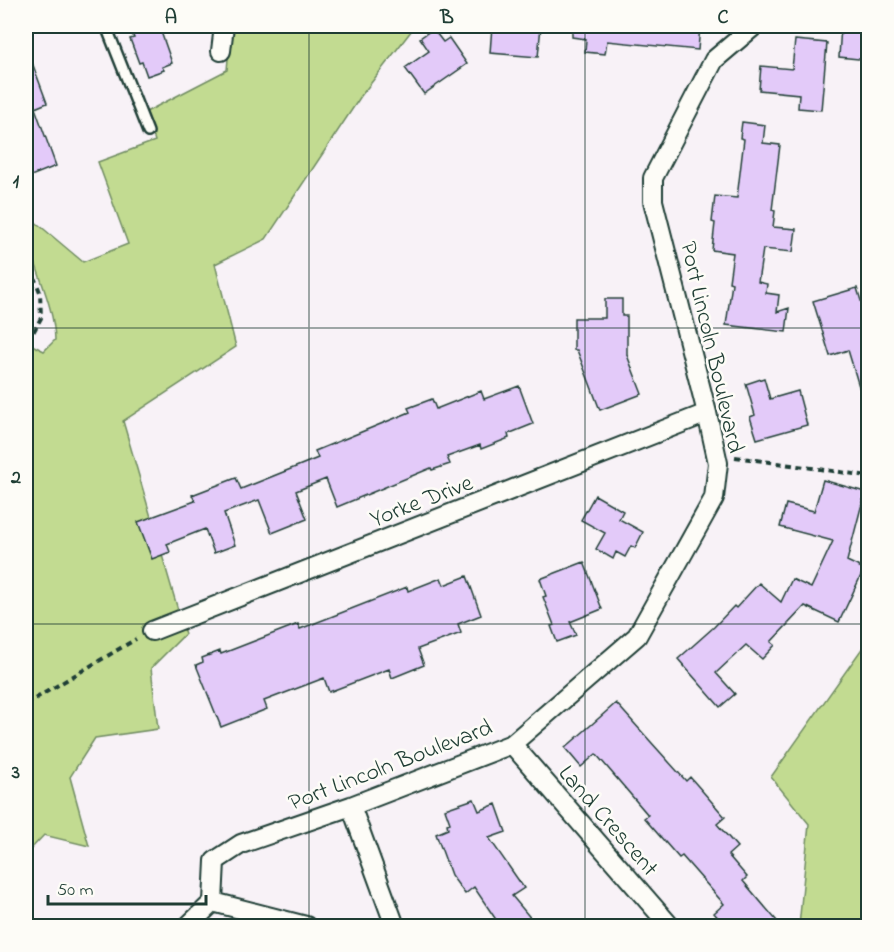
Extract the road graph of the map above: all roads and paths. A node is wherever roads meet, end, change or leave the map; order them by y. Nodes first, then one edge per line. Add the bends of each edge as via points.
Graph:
1 (106, 26) edge
2 (224, 26) edge
3 (754, 26) edge
4 (221, 51) dead end
5 (148, 132) dead end
6 (26, 257) edge
7 (26, 346) edge
8 (708, 413) junction
9 (716, 454) junction
10 (868, 477) edge
11 (152, 631) joint
12 (26, 704) edge
13 (512, 744) junction
14 (351, 806) junction
15 (213, 902) junction
16 (188, 927) edge
17 (306, 927) edge
18 (395, 927) edge
19 (670, 927) edge

1 - 5 lane
2 - 4 street
3 - 8 street, Port Lincoln Boulevard via 714,60 653,178 653,201
6 - 7 path via 40,292 41,318
8 - 9 street, Port Lincoln Boulevard
8 - 11 street, Yorke Drive
9 - 10 path
9 - 13 street, Port Lincoln Boulevard via 714,498 637,636
11 - 12 path
13 - 14 street, Port Lincoln Boulevard
13 - 19 street, Land Crescent
14 - 15 street, Port Lincoln Boulevard via 242,844 214,861
14 - 18 street
15 - 16 street
15 - 17 street

